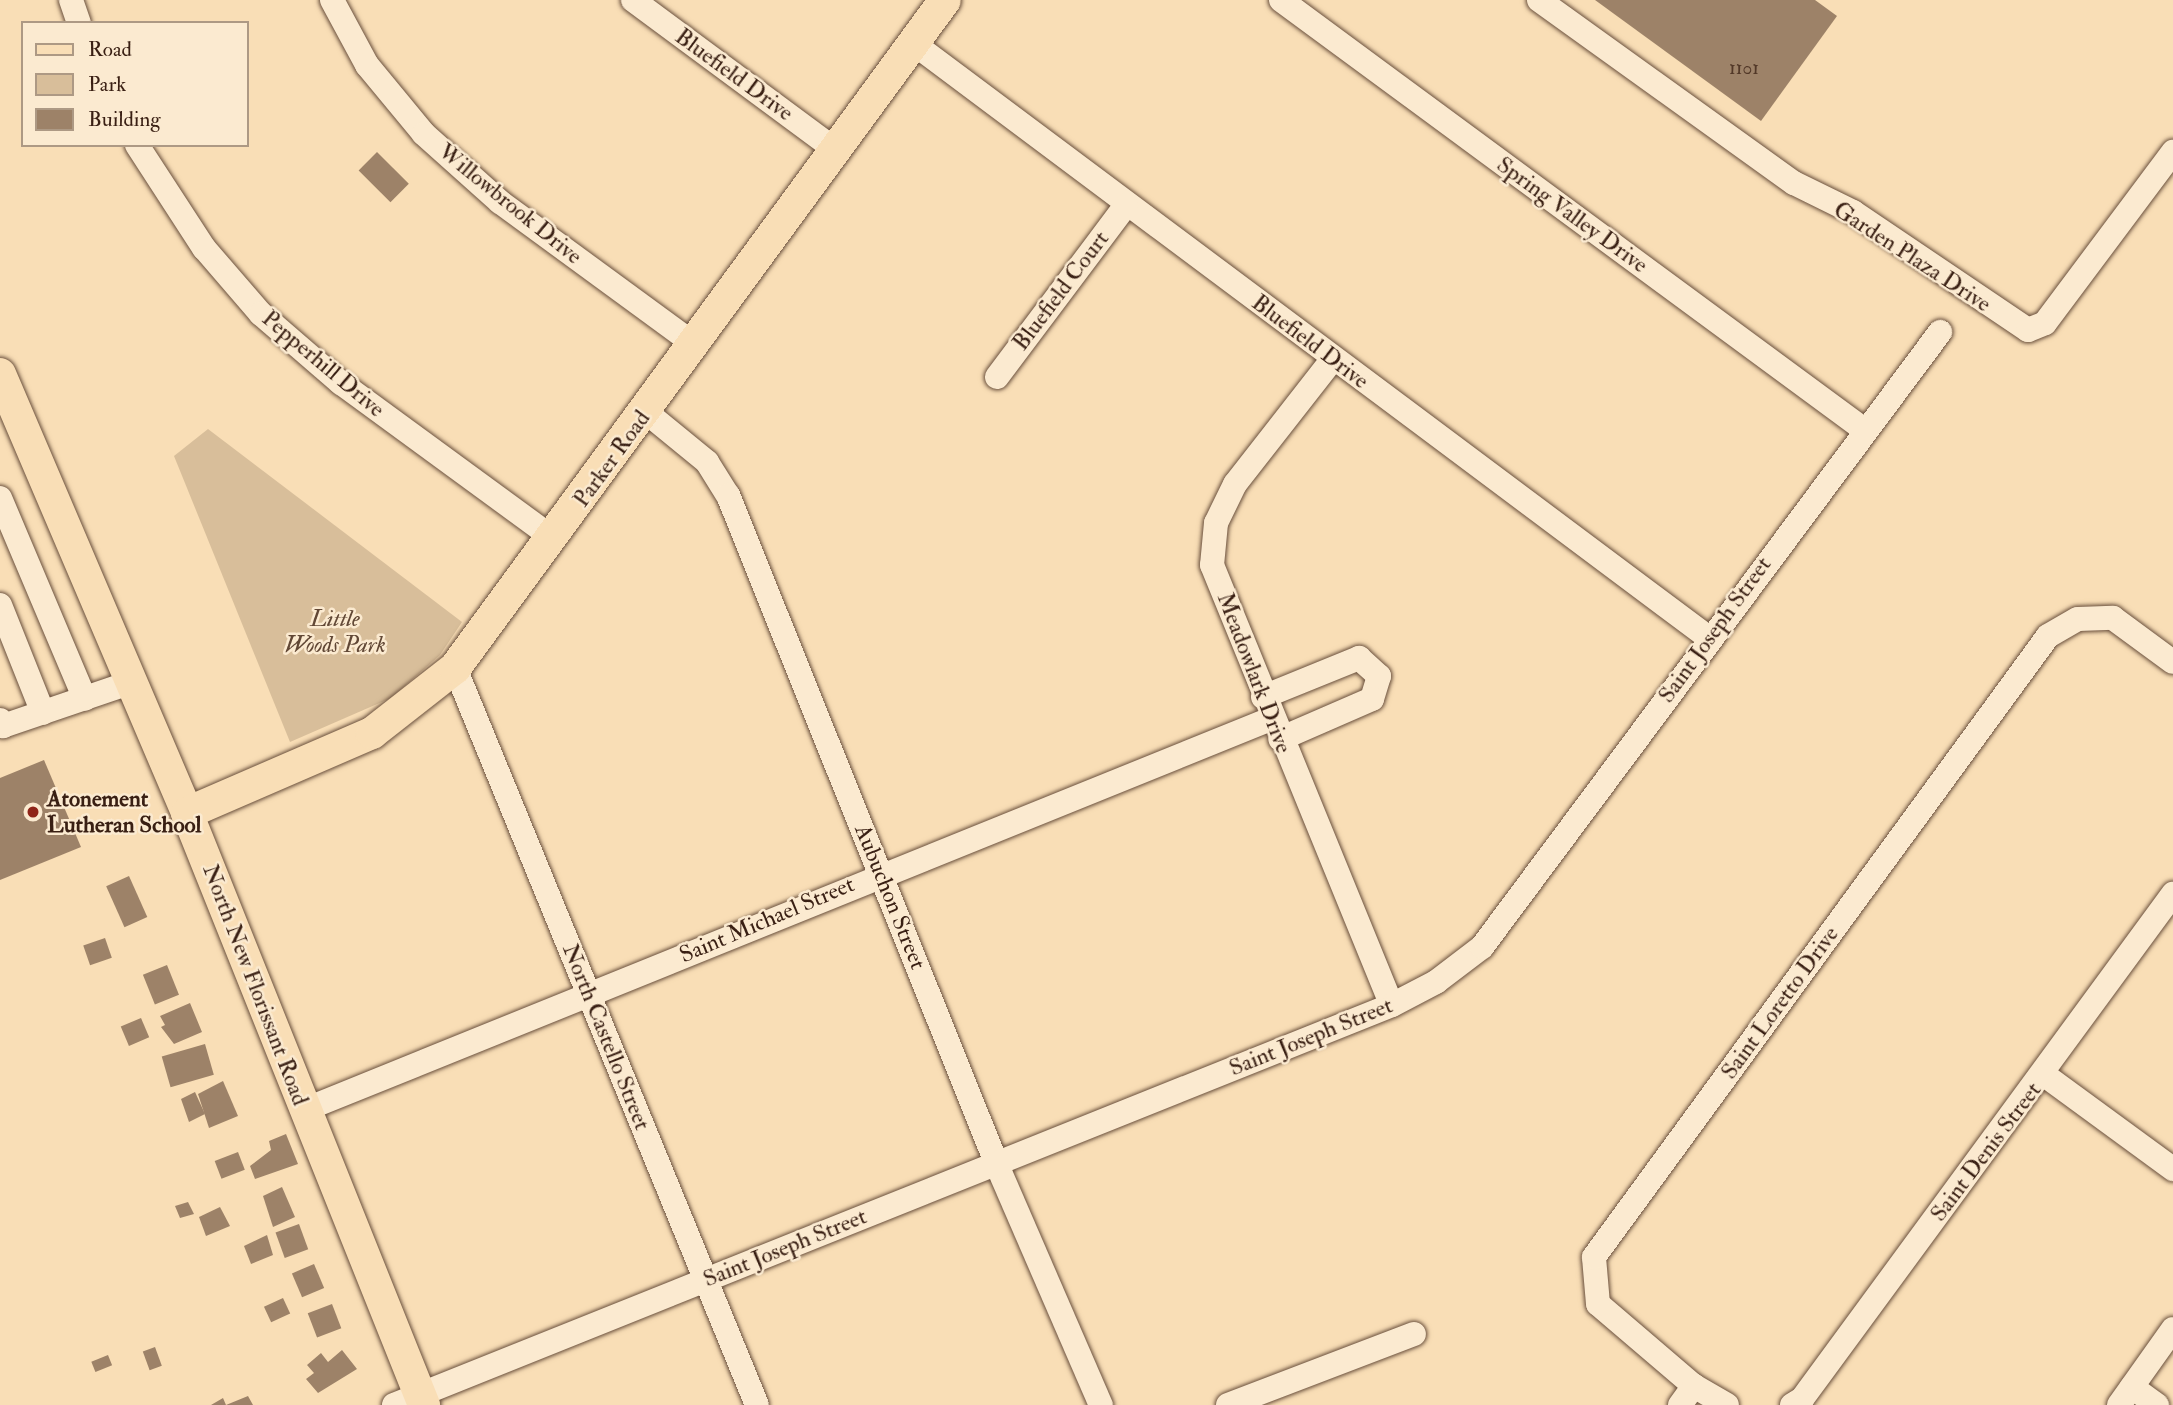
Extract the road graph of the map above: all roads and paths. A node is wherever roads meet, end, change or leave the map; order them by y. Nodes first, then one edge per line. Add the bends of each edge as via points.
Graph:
1 (71, 0) edge
2 (332, 0) edge
3 (633, 0) edge
4 (946, 0) edge
5 (1280, 0) edge
6 (1539, 0) edge
7 (78, 21) edge
8 (913, 43) junction
9 (138, 147) edge
10 (836, 150) junction
11 (2173, 152) edge
12 (1126, 205) junction
13 (1940, 332) dead end
14 (694, 344) junction
15 (1332, 360) junction
16 (997, 377) dead end
17 (4, 395) edge
18 (646, 412) junction
19 (1863, 429) junction
20 (0, 498) edge
21 (553, 538) junction
22 (0, 606) edge
23 (1709, 638) junction
24 (2173, 662) edge
25 (455, 668) junction
26 (132, 682) junction
27 (85, 699) junction
28 (43, 713) junction
29 (1271, 718) junction
30 (1, 723) edge
31 (187, 813) junction
32 (880, 873) junction
33 (2173, 894) edge
34 (589, 994) junction
35 (1392, 1005) junction
36 (2043, 1074) junction
37 (304, 1110) junction
38 (997, 1165) junction
39 (2173, 1169) edge
40 (706, 1280) junction
41 (2173, 1329) edge
42 (1413, 1334) dead end
43 (1687, 1396) edge
44 (2125, 1396) edge
45 (412, 1402) edge
46 (757, 1405) edge
47 (1101, 1405) edge
48 (1228, 1405) edge
49 (1727, 1405) edge
50 (1792, 1405) edge
51 (2157, 1405) edge

1 - 7 street
2 - 14 street, Willowbrook Drive via 367,65 424,135 500,202
3 - 10 street, Bluefield Drive
4 - 8 main road, Parker Road
5 - 19 street, Spring Valley Drive
6 - 11 street, Garden Plaza Drive via 1794,183 1853,212 2028,330 2045,323
8 - 10 main road, Parker Road
8 - 12 street, Bluefield Drive
9 - 21 street, Pepperhill Drive via 204,248 261,313 341,383
10 - 14 main road, Parker Road
12 - 15 street, Bluefield Drive
12 - 16 street, Bluefield Court
13 - 19 street, Saint Joseph Street
14 - 18 main road, Parker Road
15 - 23 street, Bluefield Drive
15 - 29 street, Meadowlark Drive via 1234,484 1216,523 1212,565
17 - 26 main road, North New Florissant Road
18 - 21 main road, Parker Road
18 - 32 street, Aubuchon Street via 706,462 727,495
19 - 23 street, Saint Joseph Street
20 - 27 street
21 - 25 main road, Parker Road
22 - 28 street
23 - 35 street, Saint Joseph Street via 1482,947 1436,982
24 - 43 street, Saint Loretto Drive via 2113,618 2078,619 2048,636 1594,1257 1598,1304
25 - 31 main road, Parker Road via 372,733
25 - 34 street, North Castello Street
26 - 27 street
26 - 31 main road, North New Florissant Road
27 - 28 street
28 - 30 street
29 - 32 street, Saint Michael Street
29 - 35 street, Meadowlark Drive
31 - 37 main road, North New Florissant Road
32 - 34 street, Saint Michael Street
32 - 38 street, Aubuchon Street
33 - 36 street, Saint Denis Street
34 - 37 street, Saint Michael Street
34 - 40 street, North Castello Street
35 - 38 street, Saint Joseph Street
36 - 39 street
36 - 50 street, Saint Denis Street via 1802,1399
37 - 45 main road, North New Florissant Road
38 - 40 street, Saint Joseph Street
38 - 47 street, Aubuchon Street
40 - 45 street, Saint Joseph Street
40 - 46 street, North Castello Street
41 - 44 street
42 - 48 street
43 - 49 street
44 - 51 street

